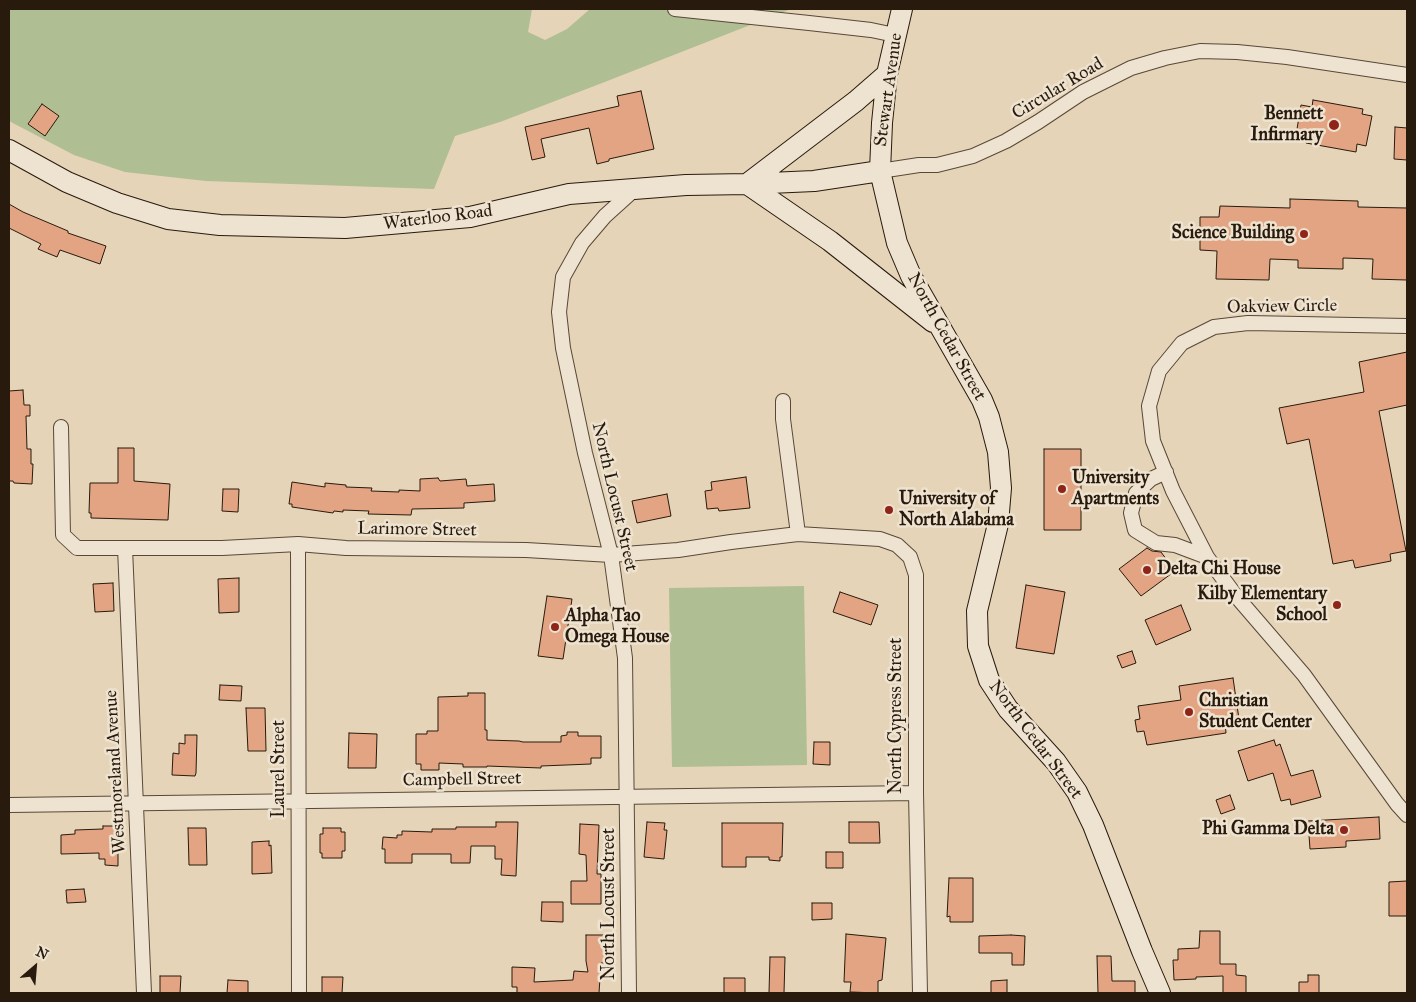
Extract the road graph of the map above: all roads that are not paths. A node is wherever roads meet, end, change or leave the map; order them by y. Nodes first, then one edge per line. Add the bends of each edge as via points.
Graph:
1 (675, 9) edge
2 (902, 9) edge
3 (895, 35) junction
4 (887, 74) junction
5 (1407, 75) edge
6 (9, 150) edge
7 (880, 171) junction
8 (747, 184) junction
9 (636, 188) junction
10 (940, 326) junction
11 (1407, 326) edge
12 (783, 401) dead end
13 (61, 427) dead end
14 (1166, 472) junction
15 (798, 534) junction
16 (298, 544) junction
17 (125, 548) junction
18 (611, 555) junction
19 (1207, 557) junction
20 (916, 793) junction
21 (628, 797) junction
22 (299, 801) junction
23 (136, 803) junction
24 (9, 804) edge
25 (1407, 815) edge
26 (144, 993) edge
27 (299, 993) edge
28 (629, 993) edge
29 (920, 993) edge
30 (1160, 993) edge

1 - 3 street
2 - 3 street, Stewart Avenue
3 - 4 street, Stewart Avenue
4 - 7 street, Stewart Avenue
4 - 8 street
5 - 7 street, Circular Road via 1287,57 1200,51 1131,68 1083,92 1006,141 973,156 937,165
6 - 9 street, Waterloo Road via 67,182 117,203 168,219 220,225 345,228 470,217 569,194
7 - 8 street, Waterloo Road via 814,181
7 - 10 street, North Cedar Street via 897,243 911,276
8 - 9 street, Waterloo Road
8 - 10 street via 830,240
9 - 18 street, North Locust Street via 605,216 582,243 563,277 559,312 563,348 583,444
10 - 30 street, North Cedar Street via 982,400 998,452 1002,488 998,524 977,611 978,646 989,680 1008,709 1056,762 1077,792
11 - 14 street, Oakview Circle via 1248,323 1214,327 1182,343 1159,371 1149,406 1153,441
12 - 15 street
13 - 17 street, Larimore Street via 63,535 77,548
14 - 19 street, Oakview Circle
14 - 19 street via 1151,479 1136,493 1131,513 1135,530 1156,543 1175,544
15 - 18 street, Larimore Street via 678,550
15 - 20 street, North Cypress Street via 880,539 897,545 910,557 916,575
16 - 17 street, Larimore Street
16 - 18 street, Larimore Street
16 - 22 street, Laurel Street
17 - 23 street, Westmoreland Avenue
18 - 21 street, North Locust Street via 625,658
19 - 25 street, Oakview Circle via 1304,675
20 - 21 street, Campbell Street
20 - 29 street, North Cypress Street
21 - 22 street, Campbell Street
21 - 28 street, North Locust Street
22 - 23 street, Campbell Street
22 - 27 street, Laurel Street
23 - 24 street, Campbell Street
23 - 26 street, Westmoreland Avenue

